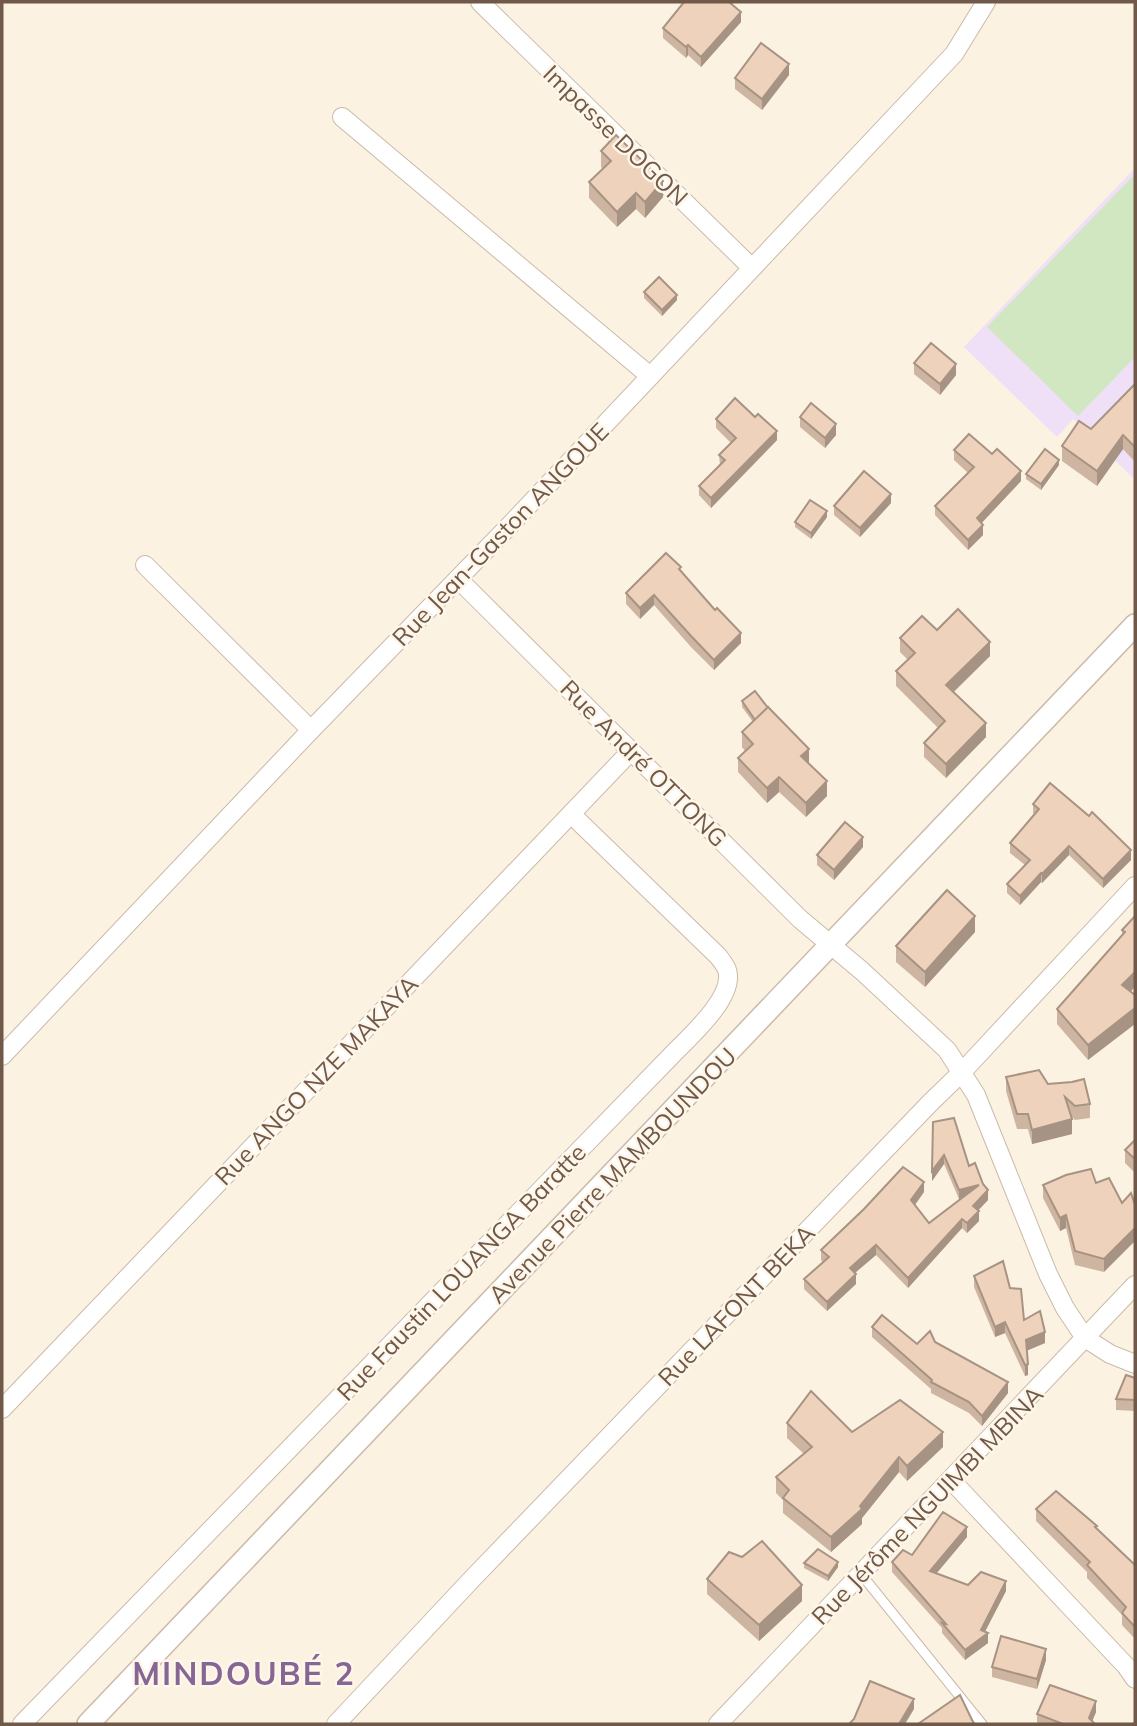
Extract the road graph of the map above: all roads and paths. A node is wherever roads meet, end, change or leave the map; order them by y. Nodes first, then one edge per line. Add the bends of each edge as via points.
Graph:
1 (480, 2) edge
2 (986, 2) edge
3 (342, 117) dead end
4 (752, 268) junction
5 (650, 376) junction
6 (145, 565) dead end
7 (458, 579) junction
8 (1135, 625) edge
9 (311, 730) junction
10 (631, 751) junction
11 (571, 814) junction
12 (1135, 886) edge
13 (830, 946) junction
14 (2, 1056) edge
15 (962, 1072) junction
16 (1135, 1285) edge
17 (1085, 1338) junction
18 (1135, 1364) edge
19 (2, 1409) edge
20 (951, 1480) junction
21 (861, 1574) junction
22 (1135, 1679) edge
23 (22, 1724) edge
24 (88, 1724) edge
25 (336, 1724) edge
26 (718, 1724) edge
27 (982, 1724) edge

1 - 4 street, Impasse DOGON
2 - 4 street, Rue Jean-Gaston ANGOUE via 954,54
3 - 5 street
4 - 5 street, Rue Jean-Gaston ANGOUE
5 - 7 street, Rue Jean-Gaston ANGOUE
6 - 9 street
7 - 9 street, Rue Jean-Gaston ANGOUE
7 - 10 street, Rue André OTTONG
8 - 13 street, Avenue Pierre MAMBOUNDOU
9 - 14 street, Rue Jean-Gaston ANGOUE
10 - 11 street, Rue ANGO NZE MAKAYA
10 - 13 street, Rue André OTTONG
11 - 19 street, Rue ANGO NZE MAKAYA
11 - 23 street, Rue Faustin LOUANGA Baratte via 718,956 728,971 727,989 670,1057
12 - 15 street, Rue LAFONT BEKA
13 - 15 street, Rue André OTTONG via 947,1049
13 - 24 street, Avenue Pierre MAMBOUNDOU
15 - 17 street, Rue André OTTONG via 976,1095 1048,1275
15 - 25 street, Rue LAFONT BEKA
16 - 17 street, Rue Jérôme NGUIMBI MBINA
17 - 18 street
17 - 20 street, Rue Jérôme NGUIMBI MBINA
20 - 21 street, Rue Jérôme NGUIMBI MBINA
20 - 22 street
21 - 26 street, Rue Jérôme NGUIMBI MBINA
21 - 27 lane

